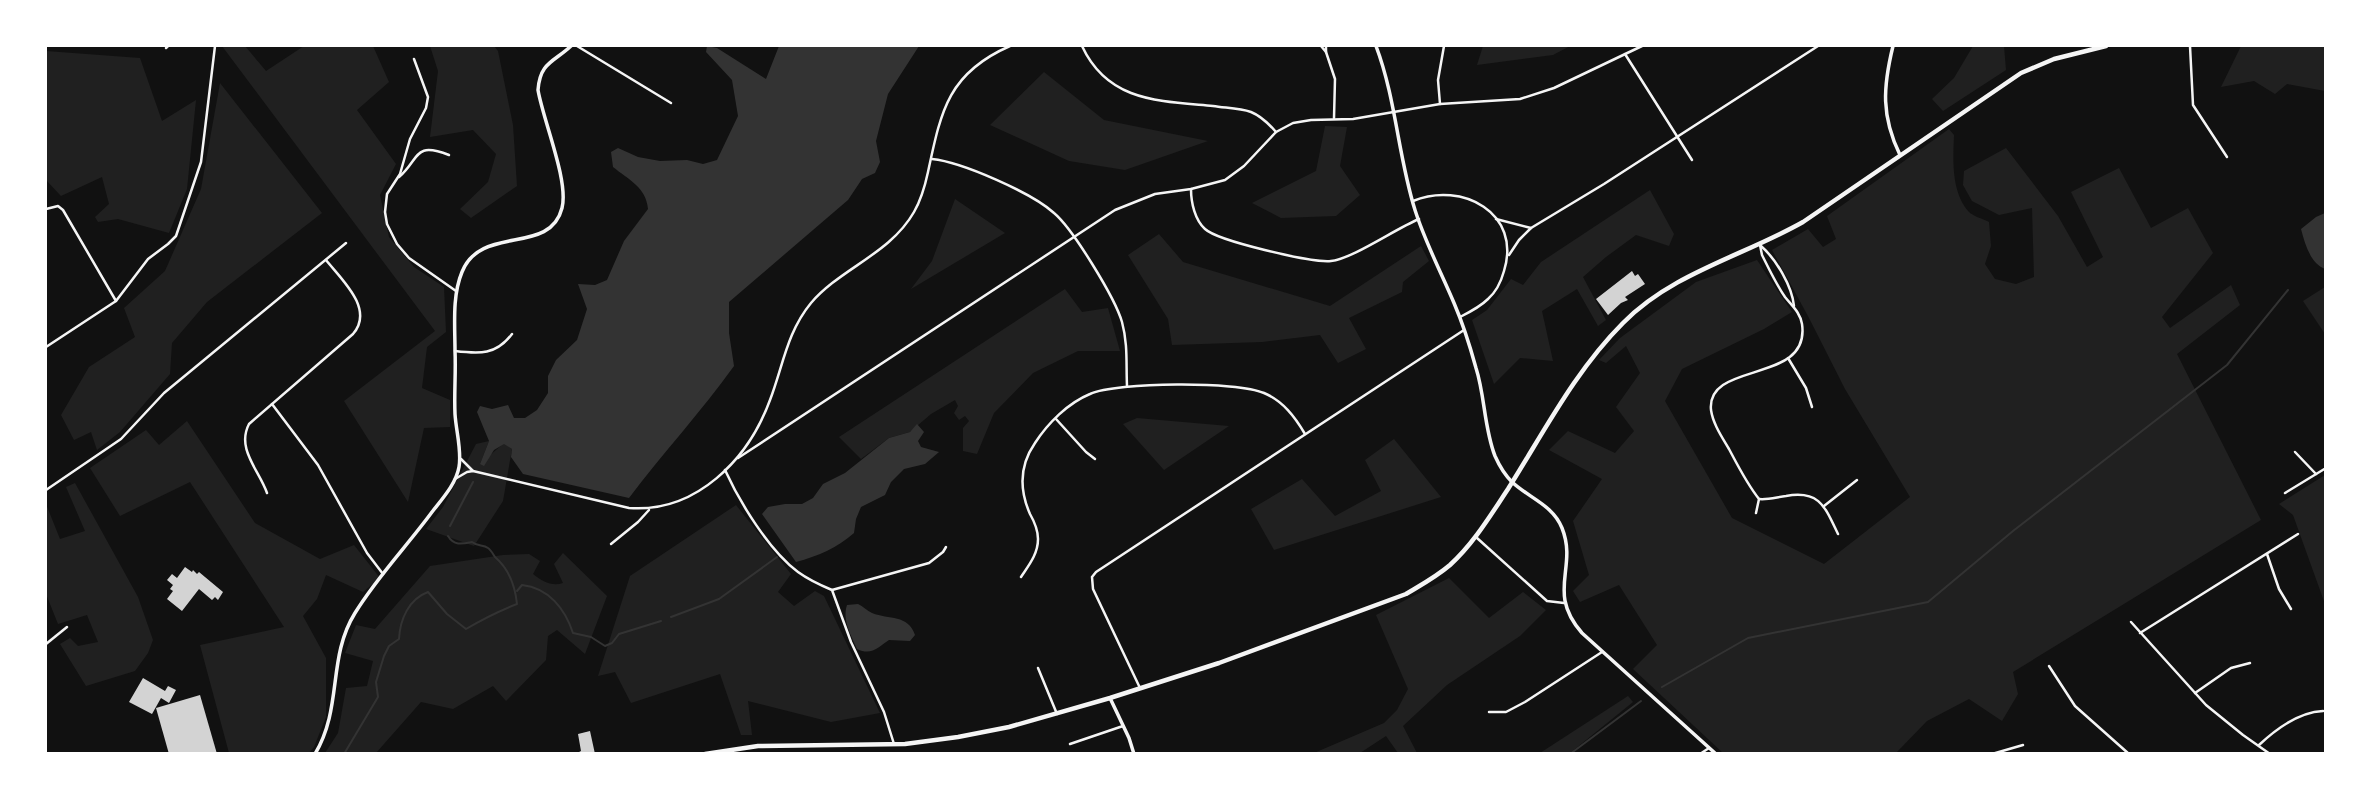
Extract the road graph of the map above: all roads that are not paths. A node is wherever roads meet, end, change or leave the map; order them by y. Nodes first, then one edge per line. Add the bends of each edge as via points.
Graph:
1 (215, 46) edge
2 (571, 46) edge
3 (578, 46) edge
4 (1010, 46) edge
5 (1082, 46) edge
6 (1321, 46) edge
7 (1326, 46) edge
8 (1376, 46) edge
9 (1444, 46) edge
10 (1642, 46) edge
11 (1818, 46) edge
12 (1893, 46) edge
13 (2106, 46) edge
14 (2190, 46) edge
15 (1326, 52) junction
16 (1625, 54) junction
17 (414, 59) dead end
18 (671, 103) dead end
19 (1440, 103) junction
20 (1394, 113) junction
21 (1334, 118) junction
22 (1276, 132) junction
23 (1677, 137) junction
24 (449, 155) dead end
25 (1900, 156) junction
26 (2227, 157) dead end
27 (932, 159) junction
28 (1692, 160) dead end
29 (397, 179) junction
30 (1191, 190) junction
31 (1413, 201) junction
32 (46, 209) edge
33 (1419, 219) junction
34 (1496, 219) junction
35 (1531, 228) junction
36 (1073, 237) junction
37 (346, 243) dead end
38 (1760, 245) junction
39 (1509, 256) junction
40 (326, 260) junction
41 (456, 291) junction
42 (116, 301) junction
43 (1794, 306) junction
44 (1460, 317) junction
45 (1464, 330) junction
46 (512, 334) dead end
47 (46, 347) edge
48 (455, 351) junction
49 (1788, 358) junction
50 (1127, 386) junction
51 (271, 403) junction
52 (1812, 407) dead end
53 (1056, 419) junction
54 (1306, 434) junction
55 (2295, 452) dead end
56 (459, 457) junction
57 (738, 458) junction
58 (1095, 459) dead end
59 (459, 467) junction
60 (2326, 468) edge
61 (725, 470) junction
62 (473, 471) junction
63 (2316, 474) junction
64 (455, 479) junction
65 (1857, 480) dead end
66 (1512, 482) junction
67 (46, 490) edge
68 (267, 493) dead end
69 (2285, 493) dead end
70 (1759, 499) junction
71 (1824, 506) junction
72 (649, 510) junction
73 (1756, 513) dead end
74 (1838, 534) dead end
75 (2298, 534) dead end
76 (1476, 538) junction
77 (611, 544) dead end
78 (946, 547) dead end
79 (2267, 554) junction
80 (383, 574) junction
81 (1021, 577) dead end
82 (832, 590) junction
83 (1564, 603) junction
84 (2291, 608) dead end
85 (2131, 622) dead end
86 (67, 627) dead end
87 (2140, 633) junction
88 (46, 644) edge
89 (1602, 652) junction
90 (2250, 663) dead end
91 (2049, 666) dead end
92 (1038, 668) dead end
93 (1140, 688) junction
94 (2194, 693) junction
95 (1110, 698) junction
96 (2323, 711) dead end
97 (1489, 712) dead end
98 (1057, 714) junction
99 (1123, 726) junction
100 (894, 744) junction
101 (1069, 744) dead end
102 (2023, 745) dead end
103 (2259, 745) junction
104 (1709, 748) junction
105 (316, 754) edge
106 (705, 754) edge
107 (1134, 754) edge
108 (1700, 754) edge
109 (1716, 754) edge
110 (1992, 754) edge
111 (2129, 754) edge
112 (2270, 754) edge

1 - 42 street via 201,162 182,219 172,241 148,259
2 - 41 street via 548,63 539,78 561,181 563,200 556,222 542,233 479,250 464,268
3 - 18 street
4 - 27 street via 984,59 961,79 946,105
5 - 22 street via 1098,72 1128,92 1246,111 1263,118
6 - 15 street
7 - 15 street
8 - 20 street
9 - 19 street via 1438,80
10 - 16 street
11 - 23 street
12 - 25 street via 1885,111
13 - 25 main road via 2021,72
14 - 26 street via 2193,105
15 - 21 street via 1335,79
16 - 19 street via 1538,95
16 - 23 street
17 - 29 street via 428,97
19 - 20 street
20 - 21 street
20 - 31 street
21 - 22 street via 1293,123
22 - 30 street via 1230,177
23 - 28 street
23 - 35 street
24 - 29 street via 425,150
25 - 38 main road via 1803,222
27 - 36 street via 998,181 1046,206
27 - 57 street via 918,204 906,223 803,314 789,340 769,403
29 - 41 street via 385,200 391,235 409,258
30 - 33 street via 1197,219 1209,232 1306,260 1348,256
30 - 36 street via 1138,200
31 - 33 street
31 - 34 street via 1436,194 1460,195
32 - 42 street via 58,206 67,214
33 - 44 street
34 - 35 street
34 - 39 street
35 - 39 street
36 - 50 street via 1118,310 1126,337
36 - 57 street
37 - 40 street
38 - 43 street
38 - 43 street via 1793,295
38 - 66 main road via 1675,283 1624,322 1578,378
39 - 44 street via 1493,294
40 - 51 street via 357,301 361,318 357,330
40 - 67 street via 158,398 121,439
41 - 48 street
42 - 47 street
43 - 49 street via 1802,323 1801,336
44 - 45 street
45 - 54 street
45 - 66 street via 1478,371 1496,458
46 - 48 street via 497,350
48 - 56 street
49 - 52 street
49 - 70 street via 1723,384 1711,404 1714,422
50 - 53 street via 1092,393
50 - 54 street via 1247,387 1284,406
51 - 68 street via 249,424 245,441
51 - 80 street via 317,465
53 - 58 street
53 - 81 street via 1034,444 1023,471 1023,495 1038,540
54 - 93 street via 1105,564 1092,577 1095,595
55 - 63 street
56 - 59 street
56 - 62 street
57 - 61 street
59 - 62 street
59 - 64 street
60 - 63 street
61 - 72 street via 680,502
61 - 82 street via 783,557 805,577
62 - 64 street
62 - 72 street
63 - 69 street
64 - 80 street
65 - 71 street
66 - 76 main road
66 - 83 street via 1549,509 1564,531
70 - 71 street via 1806,495
70 - 73 street
71 - 74 street
72 - 77 street
75 - 79 street
76 - 83 street via 1547,601
76 - 93 main road via 1443,570 1406,594
78 - 82 street via 929,563
79 - 84 street via 2278,589
79 - 87 street
80 - 105 street via 343,636 332,713
82 - 100 street
83 - 89 street via 1575,625
85 - 87 street
86 - 88 street
87 - 94 street
89 - 97 street via 1525,702 1506,712
89 - 104 street
90 - 94 street via 2231,668
91 - 111 street via 2075,706
92 - 98 street
93 - 95 main road
94 - 103 street via 2218,717
95 - 98 main road
95 - 99 street
96 - 103 street via 2303,715
98 - 100 main road via 975,734
99 - 101 street
99 - 107 street
100 - 106 main road via 758,746
102 - 110 street
103 - 112 street
104 - 108 street
104 - 109 street

